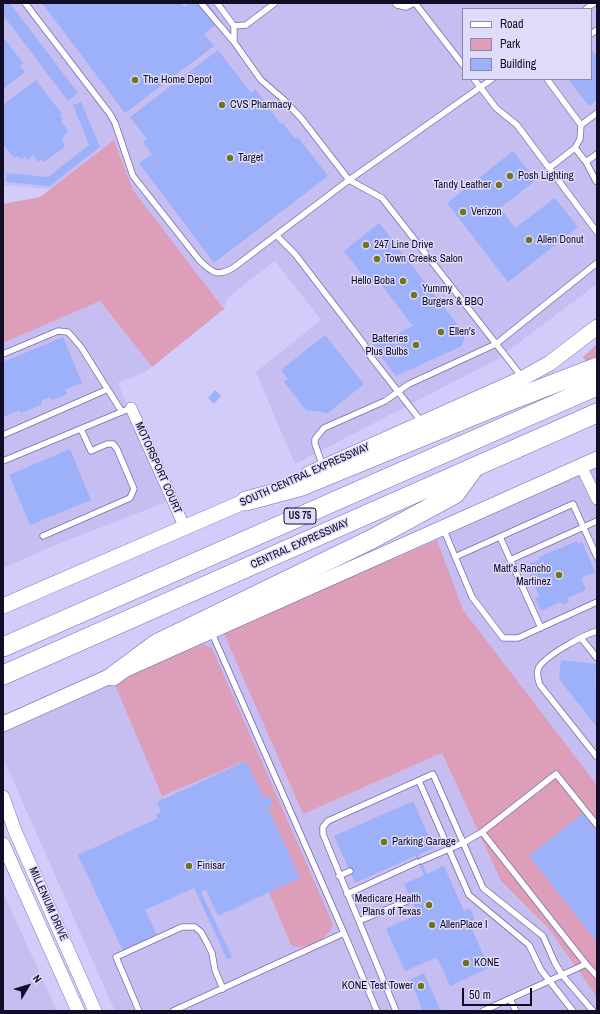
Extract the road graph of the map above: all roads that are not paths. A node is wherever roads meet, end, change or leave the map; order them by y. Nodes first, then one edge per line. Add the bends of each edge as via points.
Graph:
1 (25, 3) edge
2 (201, 3) edge
3 (217, 3) edge
4 (275, 3) edge
5 (395, 3) edge
6 (415, 3) edge
7 (234, 26) junction
8 (234, 42) junction
9 (462, 64) edge
10 (475, 80) edge
11 (491, 80) edge
12 (548, 80) edge
13 (480, 88) junction
14 (597, 113) edge
15 (581, 125) junction
16 (575, 148) junction
17 (597, 154) edge
18 (586, 162) junction
19 (549, 168) junction
20 (349, 180) junction
21 (596, 181) edge
22 (597, 232) edge
23 (277, 236) junction
24 (597, 263) edge
25 (597, 327) edge
26 (496, 344) junction
27 (3, 354) edge
28 (597, 367) edge
29 (523, 378) junction
30 (597, 386) edge
31 (106, 390) junction
32 (398, 392) junction
33 (126, 410) junction
34 (597, 413) edge
35 (423, 423) junction
36 (80, 429) junction
37 (3, 435) edge
38 (597, 459) edge
39 (3, 461) edge
40 (581, 466) junction
41 (323, 467) junction
42 (475, 467) junction
43 (596, 493) edge
44 (246, 501) junction
45 (597, 521) edge
46 (583, 527) junction
47 (185, 528) junction
48 (443, 528) junction
49 (43, 536) dead end
50 (500, 537) junction
51 (455, 557) junction
52 (597, 557) edge
53 (510, 560) junction
54 (597, 602) edge
55 (3, 606) edge
56 (540, 628) junction
57 (210, 631) junction
58 (597, 631) edge
59 (581, 638) junction
60 (3, 647) edge
61 (597, 658) edge
62 (3, 675) edge
63 (113, 676) junction
64 (3, 724) edge
65 (597, 757) edge
66 (419, 781) junction
67 (3, 797) edge
68 (597, 825) edge
69 (482, 832) junction
70 (463, 843) junction
71 (3, 844) edge
72 (449, 849) junction
73 (350, 871) dead end
74 (339, 876) junction
75 (347, 894) junction
76 (407, 901) dead end
77 (359, 921) junction
78 (344, 933) junction
79 (586, 964) junction
80 (564, 976) junction
81 (597, 976) edge
82 (549, 981) junction
83 (223, 989) junction
84 (510, 999) junction
85 (78, 1011) edge
86 (95, 1011) edge
87 (139, 1011) edge
88 (173, 1011) edge
89 (377, 1011) edge
90 (396, 1011) edge
91 (483, 1011) edge
92 (516, 1011) edge
93 (573, 1011) edge
94 (593, 1011) edge

1 - 23 lane via 110,114 133,176 200,261 217,273 224,273
2 - 8 lane
3 - 7 lane
4 - 7 lane via 246,25
5 - 6 lane via 397,6 406,7
6 - 9 lane
7 - 8 lane
8 - 20 lane via 262,80 301,118
10 - 13 lane
11 - 13 lane
12 - 15 lane
13 - 19 lane via 496,108 517,125
13 - 20 lane
14 - 15 lane
15 - 16 lane via 580,139
16 - 18 lane
16 - 19 lane
17 - 18 lane
18 - 21 lane
19 - 22 lane
20 - 23 lane
20 - 26 lane via 382,198
23 - 32 lane via 364,344
24 - 26 lane
25 - 29 main road, SOUTH CENTRAL EXPRESSWAY via 550,363
26 - 29 lane
26 - 32 lane via 409,384
27 - 31 lane via 58,331 68,332
28 - 44 highway via 302,486
29 - 35 main road, SOUTH CENTRAL EXPRESSWAY
30 - 60 highway, US 75
31 - 33 lane
31 - 37 lane
32 - 35 lane
32 - 41 lane via 385,401 324,428 315,439
33 - 36 lane
33 - 47 street, MOTORSPORT COURT
34 - 42 highway, CENTRAL EXPRESSWAY / US 75
35 - 41 main road, SOUTH CENTRAL EXPRESSWAY
36 - 39 lane
36 - 49 lane via 91,451 107,444 113,444 118,449 134,489 133,494 130,498
38 - 40 main road
40 - 43 street
40 - 48 main road
41 - 44 main road, SOUTH CENTRAL EXPRESSWAY
42 - 62 highway, CENTRAL EXPRESSWAY / US 75
42 - 63 highway via 455,494 374,538 156,644
44 - 47 main road, SOUTH CENTRAL EXPRESSWAY
45 - 46 lane
46 - 50 lane via 573,504
46 - 52 lane
46 - 53 lane
47 - 55 main road, SOUTH CENTRAL EXPRESSWAY
48 - 51 lane
48 - 57 main road
50 - 51 lane
50 - 53 lane
51 - 56 lane via 472,597 503,638 518,638
53 - 56 lane
54 - 56 lane
57 - 63 main road
57 - 78 lane
58 - 59 lane
59 - 61 lane
59 - 65 lane via 538,668 537,678
63 - 64 main road
66 - 70 lane via 433,774
66 - 72 lane
66 - 74 lane via 328,821 323,827 323,834
67 - 86 street, MILLENIUM DRIVE via 15,831
68 - 69 lane via 556,774
69 - 70 lane
69 - 79 lane
70 - 72 lane
70 - 80 lane via 483,888 543,936
71 - 85 street, MILLENIUM DRIVE
72 - 75 lane
72 - 82 lane via 469,895 529,944
73 - 74 lane
74 - 75 lane
75 - 77 lane
76 - 77 lane
77 - 90 lane
78 - 83 lane
78 - 89 lane
79 - 80 lane
79 - 81 lane
80 - 82 lane
80 - 94 lane
82 - 84 lane
82 - 93 lane
83 - 87 lane via 215,970 212,953 201,932 195,927 182,927 116,957
83 - 88 lane
84 - 91 lane
84 - 92 lane

